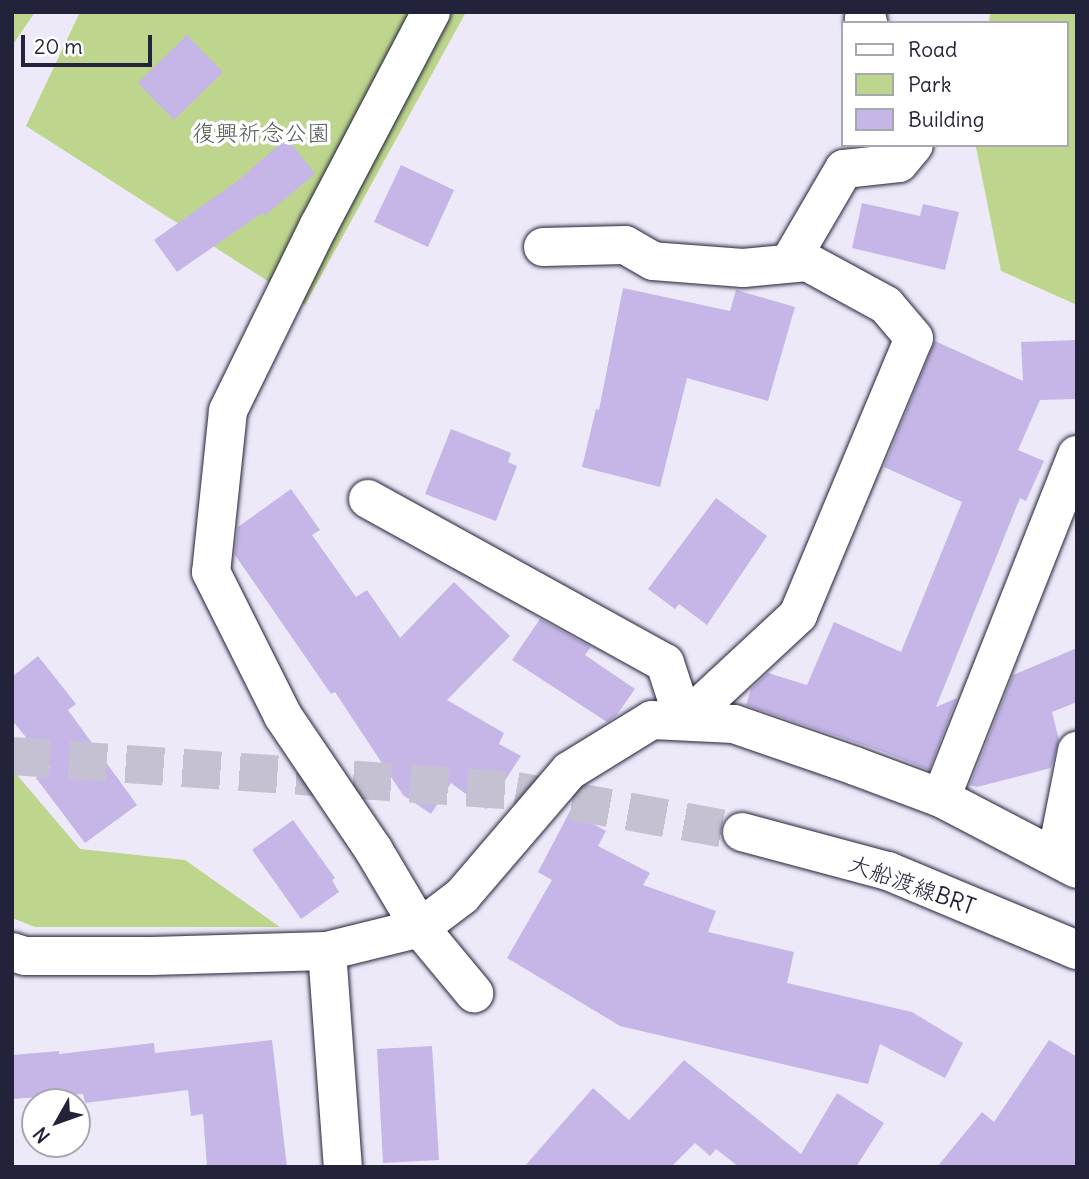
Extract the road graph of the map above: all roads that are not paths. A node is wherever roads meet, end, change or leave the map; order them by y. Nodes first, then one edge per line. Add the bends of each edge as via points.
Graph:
1 (431, 12) edge
2 (912, 147) edge
3 (543, 247) dead end
4 (789, 263) junction
5 (1077, 454) edge
6 (368, 499) dead end
7 (684, 721) junction
8 (1077, 751) edge
9 (941, 798) junction
10 (742, 832) tunnel mouth
11 (1070, 865) edge
12 (420, 928) junction
13 (1077, 950) edge
14 (327, 951) junction
15 (12, 952) edge
16 (474, 993) dead end
17 (343, 1167) edge

1 - 12 street via 228,411 211,572 283,716
2 - 4 street via 899,163 844,169
3 - 4 street via 625,245 653,261 743,268
4 - 7 street via 807,262 886,305 914,338 798,615
5 - 9 street
6 - 7 street via 665,663
7 - 9 street via 734,724
7 - 12 street via 652,720 569,771 462,896
8 - 11 street via 1060,838
9 - 11 street
10 - 13 street, 大船渡線BRT via 888,871
12 - 14 street
12 - 16 street
14 - 15 street via 152,956 25,956
14 - 17 street

